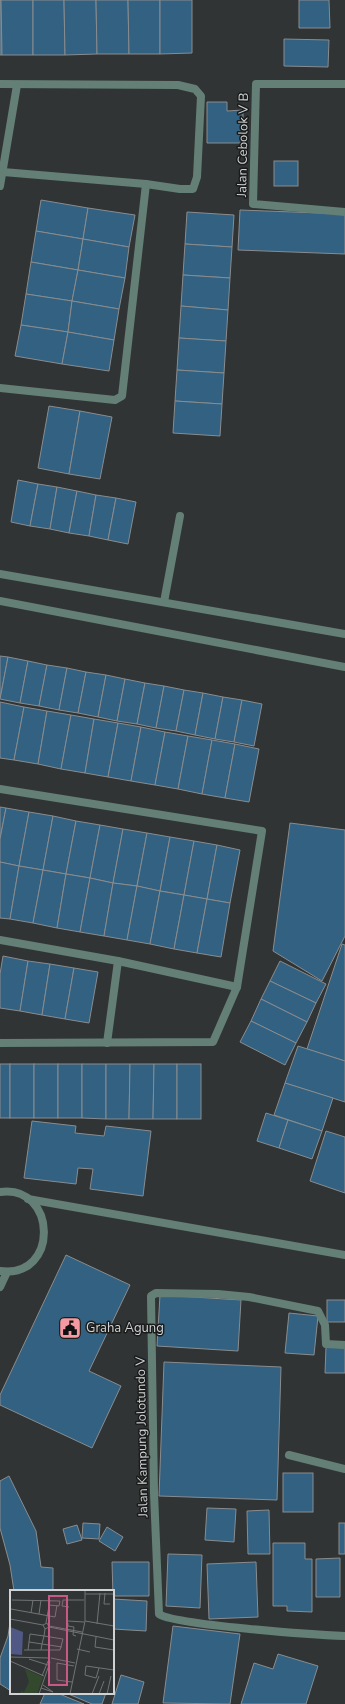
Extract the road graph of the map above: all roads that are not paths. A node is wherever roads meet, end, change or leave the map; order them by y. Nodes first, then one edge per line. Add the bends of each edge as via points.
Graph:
1 (0, 84) edge
2 (345, 84) edge
3 (18, 85) junction
4 (2, 172) junction
5 (146, 184) junction
6 (0, 186) edge
7 (345, 212) edge
8 (0, 388) edge
9 (180, 516) dead end
10 (0, 574) edge
11 (0, 601) edge
12 (164, 602) junction
13 (345, 634) edge
14 (345, 667) edge
15 (0, 788) edge
16 (0, 940) edge
17 (118, 961) junction
18 (237, 987) junction
19 (0, 1043) edge
20 (107, 1043) junction
21 (0, 1192) edge
22 (28, 1199) junction
23 (345, 1255) edge
24 (3, 1271) edge
25 (0, 1287) edge
26 (345, 1345) edge
27 (289, 1455) dead end
28 (345, 1469) edge
29 (345, 1636) edge

1 - 3 street
2 - 7 street, Jalan Cebolok V B via 256,84 253,204
3 - 4 street
3 - 5 street via 178,84 195,89 200,96 198,177 193,189
4 - 5 street
4 - 6 street
5 - 8 street via 122,396 115,400
9 - 12 street
10 - 12 street
11 - 14 street
12 - 13 street
15 - 18 street via 262,831
16 - 17 street
17 - 18 street
17 - 20 street
18 - 20 street via 213,1042
19 - 20 street
21 - 22 street via 16,1193
22 - 23 street
22 - 24 street via 40,1211 45,1227 44,1243 36,1258 23,1268
24 - 25 street
26 - 29 street, Jalan Kampung Jolotundo V via 326,1344 325,1326 318,1311 249,1297 156,1292 151,1296 159,1614 167,1618 193,1622
27 - 28 street

